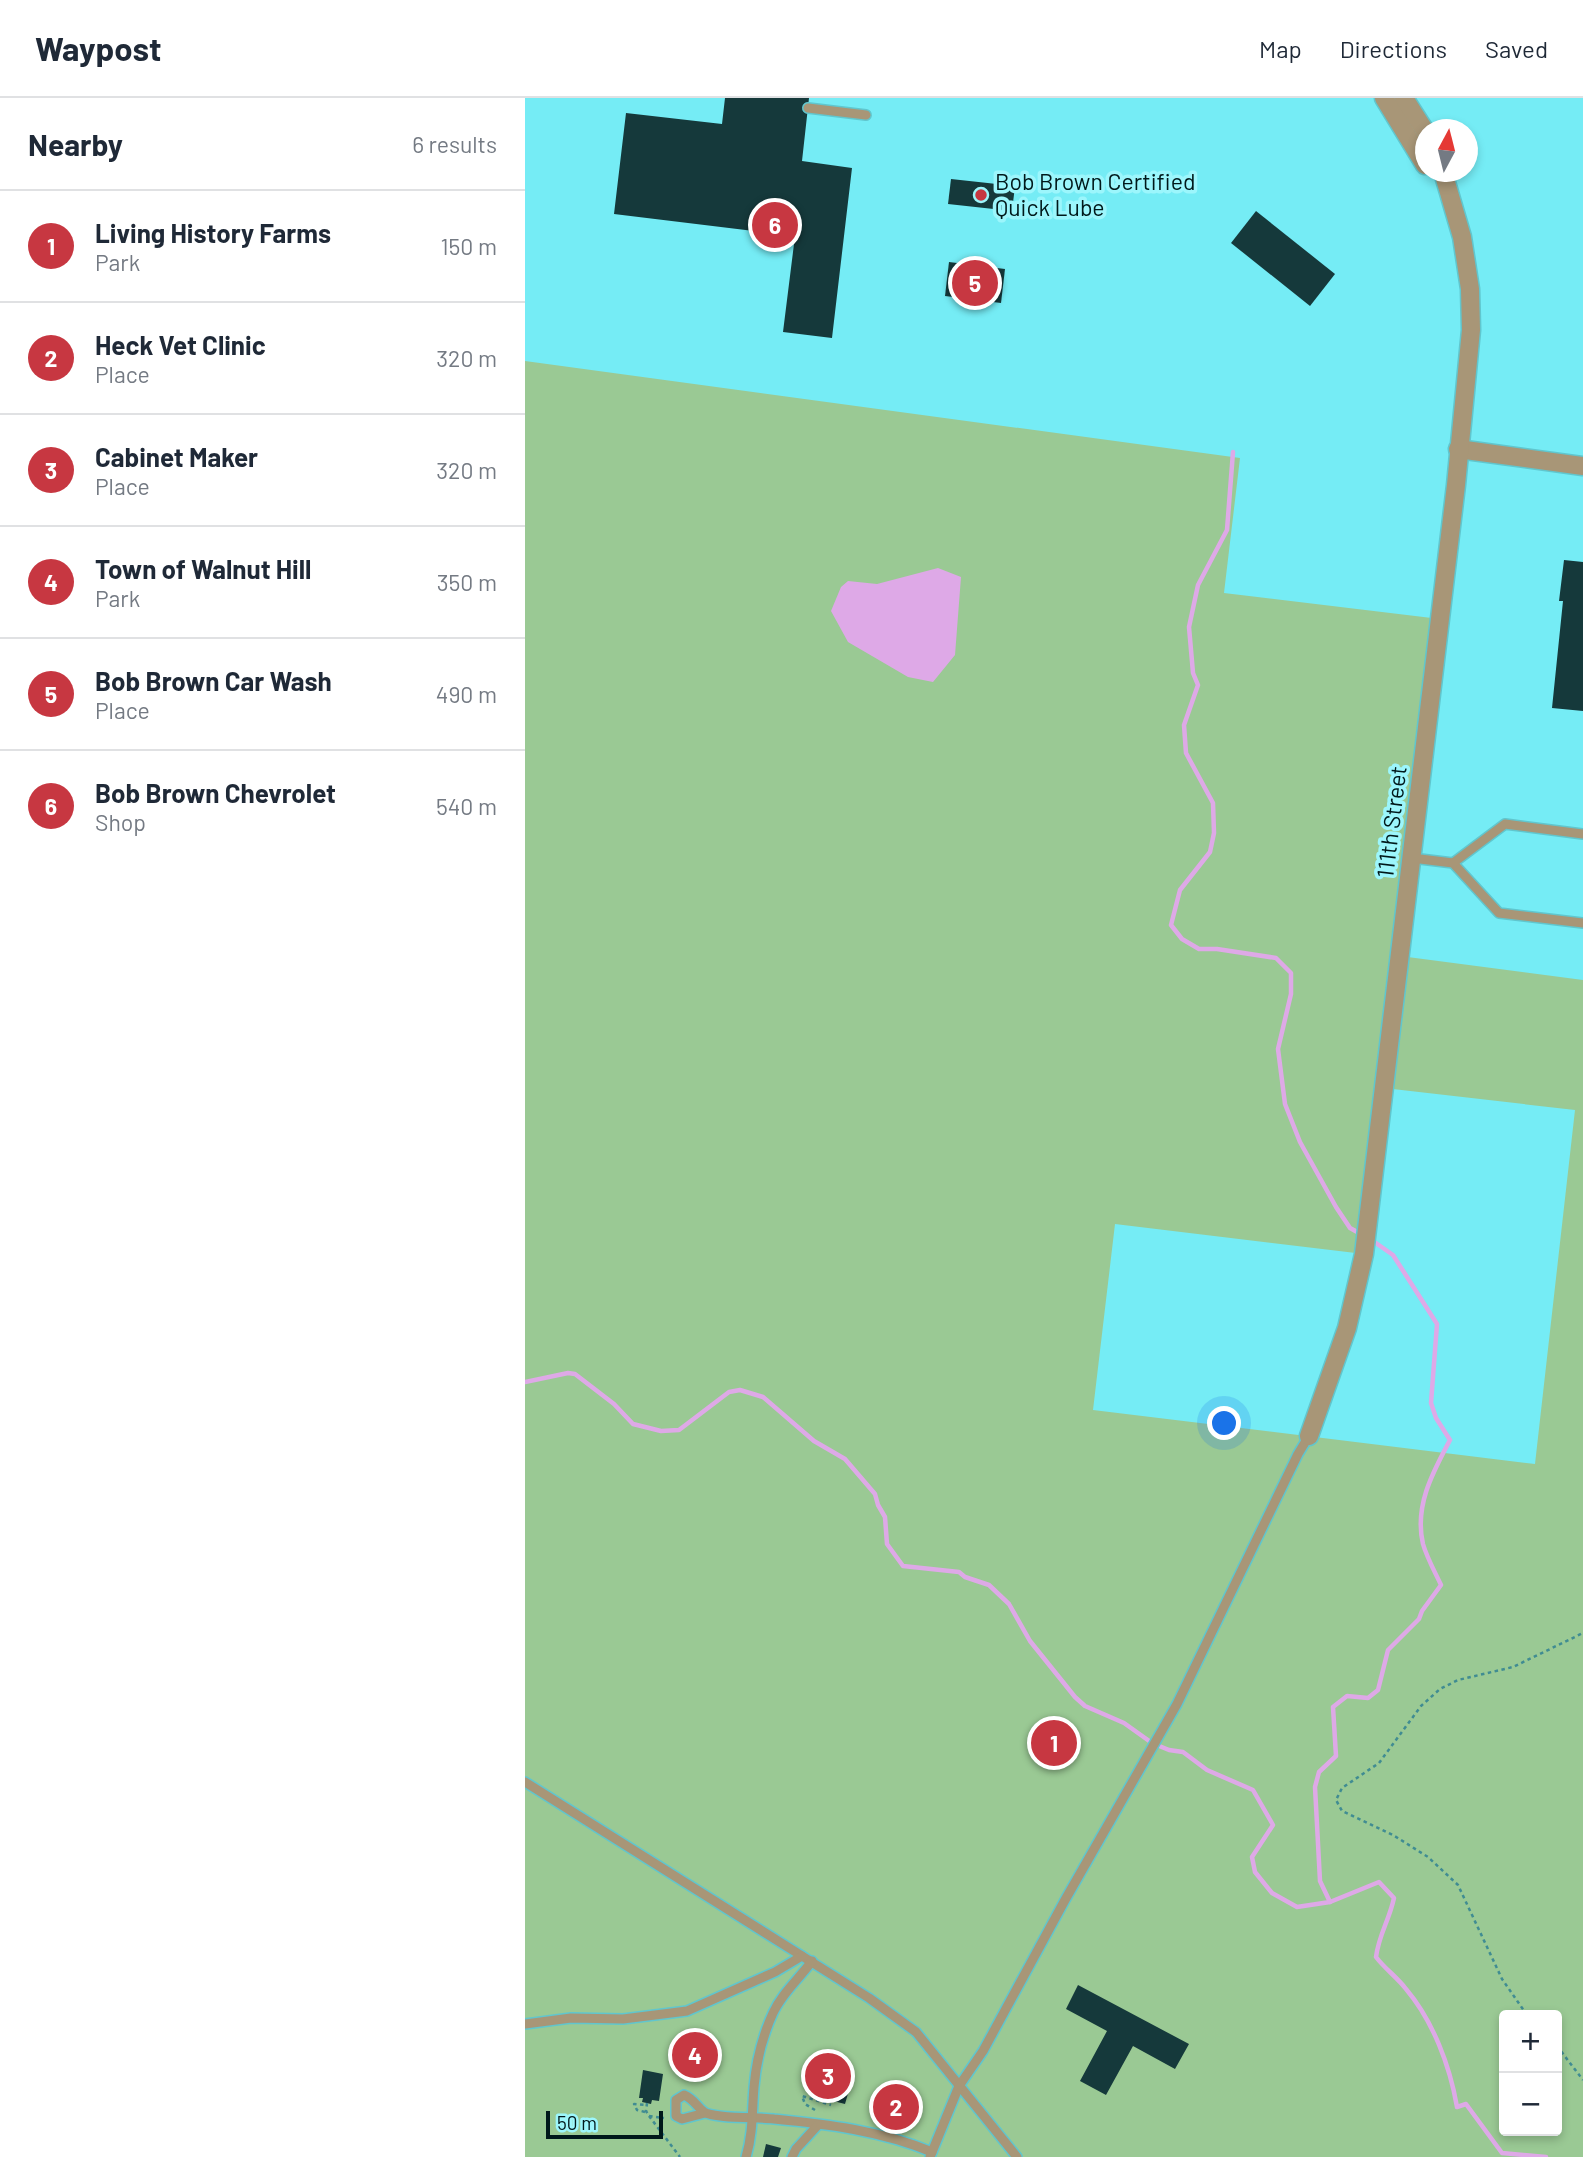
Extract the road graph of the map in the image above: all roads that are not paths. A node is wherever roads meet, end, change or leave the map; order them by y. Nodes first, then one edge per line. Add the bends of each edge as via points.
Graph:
1 (1384, 98) edge
2 (1404, 98) edge
3 (808, 107) dead end
4 (866, 115) dead end
5 (1418, 119) edge
6 (1415, 147) edge
7 (1436, 182) edge
8 (1446, 182) edge
9 (1453, 208) junction
10 (1458, 449) junction
11 (1583, 466) edge
12 (1583, 834) edge
13 (1412, 858) junction
14 (1453, 863) junction
15 (1583, 923) edge
16 (1309, 1436) joint
17 (525, 1782) edge
18 (802, 1956) junction
19 (812, 1961) junction
20 (525, 2024) edge
21 (959, 2086) junction
22 (705, 2113) dead end
23 (754, 2117) junction
24 (818, 2125) junction
25 (931, 2154) edge
26 (746, 2157) edge
27 (792, 2157) edge
28 (1017, 2157) edge

1 - 6 street
2 - 5 street
3 - 4 lane
7 - 9 street, 111th Street
8 - 9 street, 111th Street
9 - 10 street, 111th Street via 1462,237 1471,331
10 - 11 street
10 - 13 street, 111th Street
12 - 14 lane via 1505,824
13 - 14 lane
13 - 16 street, 111th Street via 1364,1254 1347,1328
14 - 15 lane via 1499,914
16 - 21 lane via 1177,1704
17 - 18 lane
18 - 19 lane
18 - 20 lane via 687,2011
19 - 21 lane via 916,2032
19 - 23 lane via 773,2012 756,2073
21 - 25 lane
21 - 28 lane
22 - 23 lane
23 - 24 lane
23 - 26 lane
24 - 25 lane via 879,2133
24 - 27 lane

